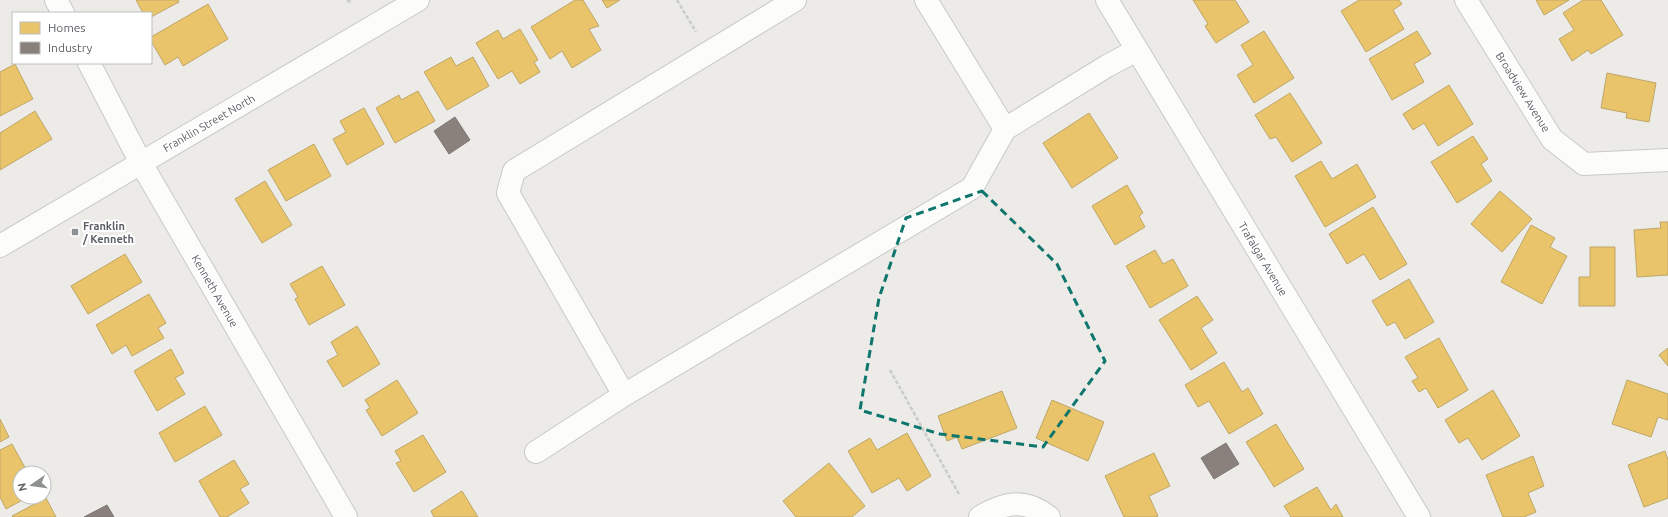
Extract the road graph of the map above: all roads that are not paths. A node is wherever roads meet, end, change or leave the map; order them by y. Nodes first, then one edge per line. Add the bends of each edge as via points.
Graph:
1 (56, 0) edge
2 (418, 0) edge
3 (795, 0) edge
4 (926, 0) edge
5 (1107, 0) edge
6 (1466, 0) edge
7 (62, 12) edge
8 (1137, 50) junction
9 (90, 64) edge
10 (1005, 129) junction
11 (1668, 160) edge
12 (141, 163) junction
13 (0, 246) edge
14 (624, 395) junction
15 (536, 452) dead end
16 (346, 517) edge
17 (980, 517) edge
18 (1049, 517) edge
19 (1419, 517) edge

1 - 7 street
2 - 12 street, Franklin Street North
3 - 14 street via 514,171 508,193
4 - 10 street
5 - 8 street, Trafalgar Avenue
6 - 11 street, Broadview Avenue via 1552,139 1584,164
8 - 10 street
8 - 19 street, Trafalgar Avenue
9 - 12 street, Kenneth Avenue
10 - 14 street via 972,188
12 - 13 street, Franklin Street North
12 - 16 street, Kenneth Avenue
14 - 15 street
17 - 18 street via 993,509 1022,503 1040,509

